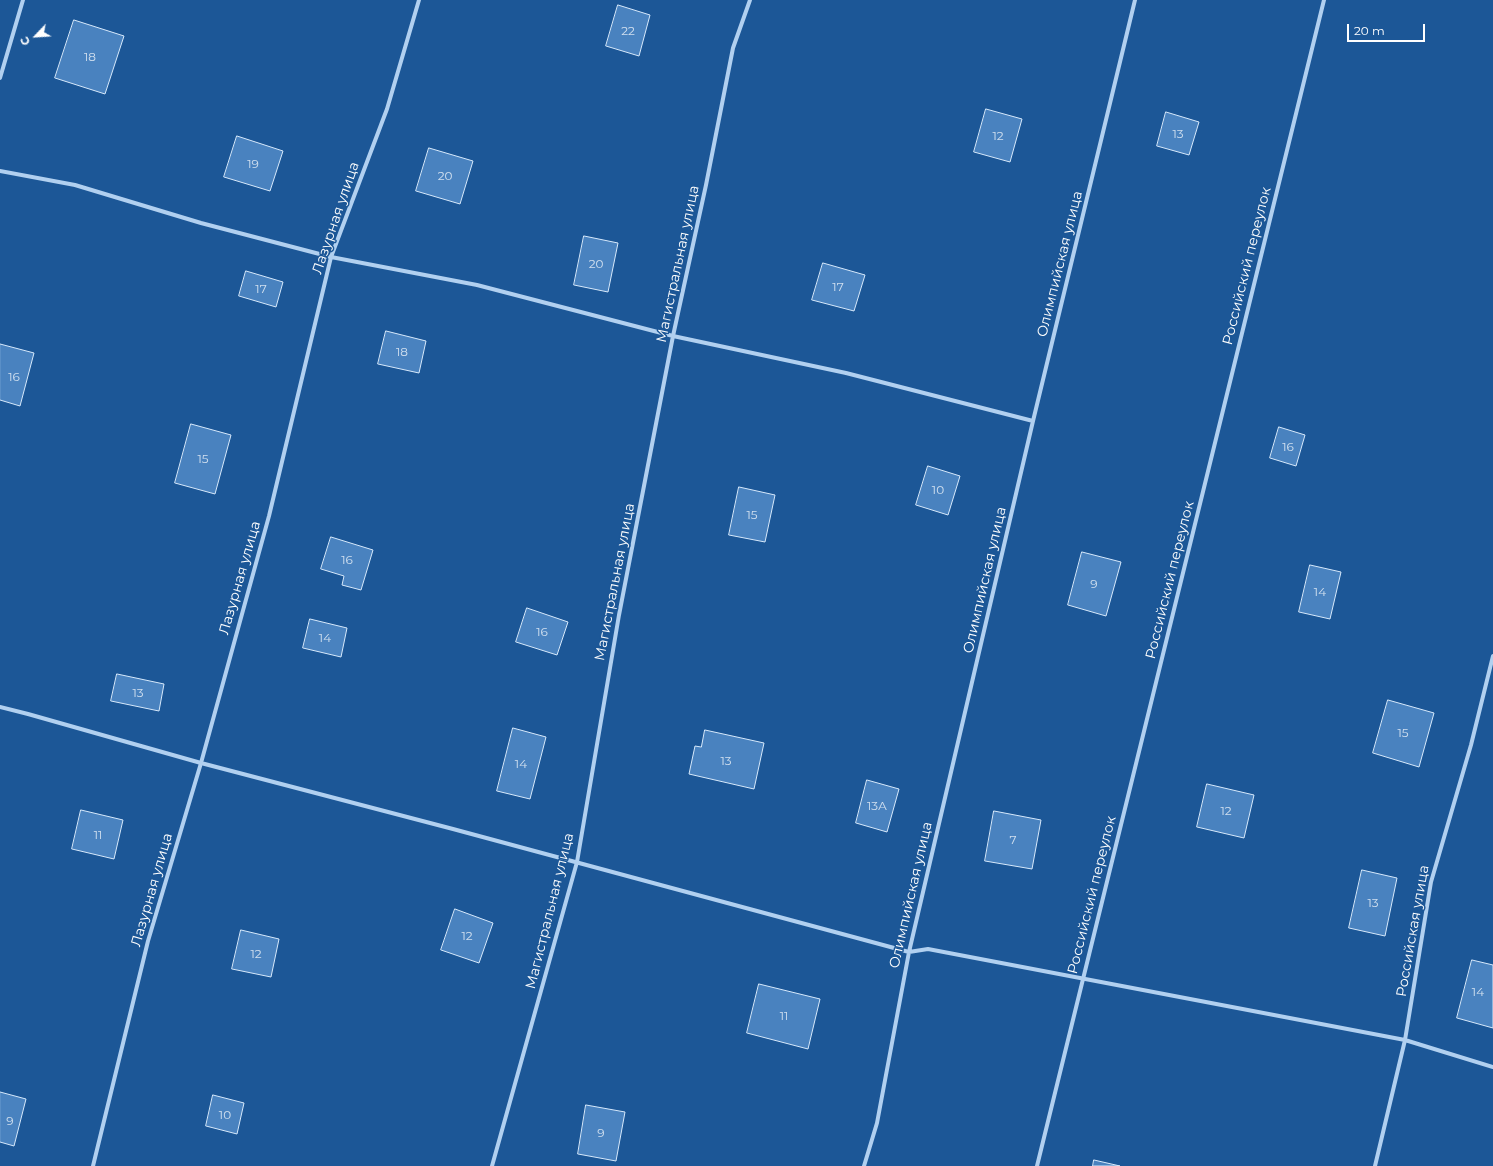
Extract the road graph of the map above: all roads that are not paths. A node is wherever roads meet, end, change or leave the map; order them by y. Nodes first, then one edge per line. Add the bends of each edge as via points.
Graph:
1 (23, 0) edge
2 (419, 0) edge
3 (750, 0) edge
4 (1135, 0) edge
5 (1324, 0) edge
6 (0, 78) edge
7 (0, 171) edge
8 (331, 257) junction
9 (673, 336) junction
10 (1033, 421) junction
11 (1493, 656) edge
12 (0, 707) edge
13 (201, 763) junction
14 (577, 862) junction
15 (909, 952) junction
16 (1083, 978) junction
17 (1405, 1040) junction
18 (1493, 1067) edge
19 (93, 1166) edge
20 (492, 1166) edge
21 (864, 1166) edge
22 (1037, 1166) edge
23 (1375, 1166) edge

1 - 6 street
2 - 8 street, Лазурная улица via 387,109
3 - 9 street, Магистральная улица via 733,48
4 - 10 street, Олимпийская улица
5 - 16 street, Российский переулок
7 - 8 street via 75,185 201,223
8 - 9 street via 477,285
8 - 13 street, Лазурная улица via 269,516
9 - 10 street via 846,373
9 - 14 street, Магистральная улица via 619,615
10 - 15 street, Олимпийская улица
11 - 17 street, Российская улица via 1471,745 1430,882
12 - 13 street
13 - 14 street
13 - 19 street, Лазурная улица via 148,941
14 - 15 street
14 - 20 street, Магистральная улица
15 - 16 street via 928,949
15 - 21 street, Олимпийская улица via 877,1123
16 - 17 street
16 - 22 street, Российский переулок
17 - 18 street
17 - 23 street, Российская улица

